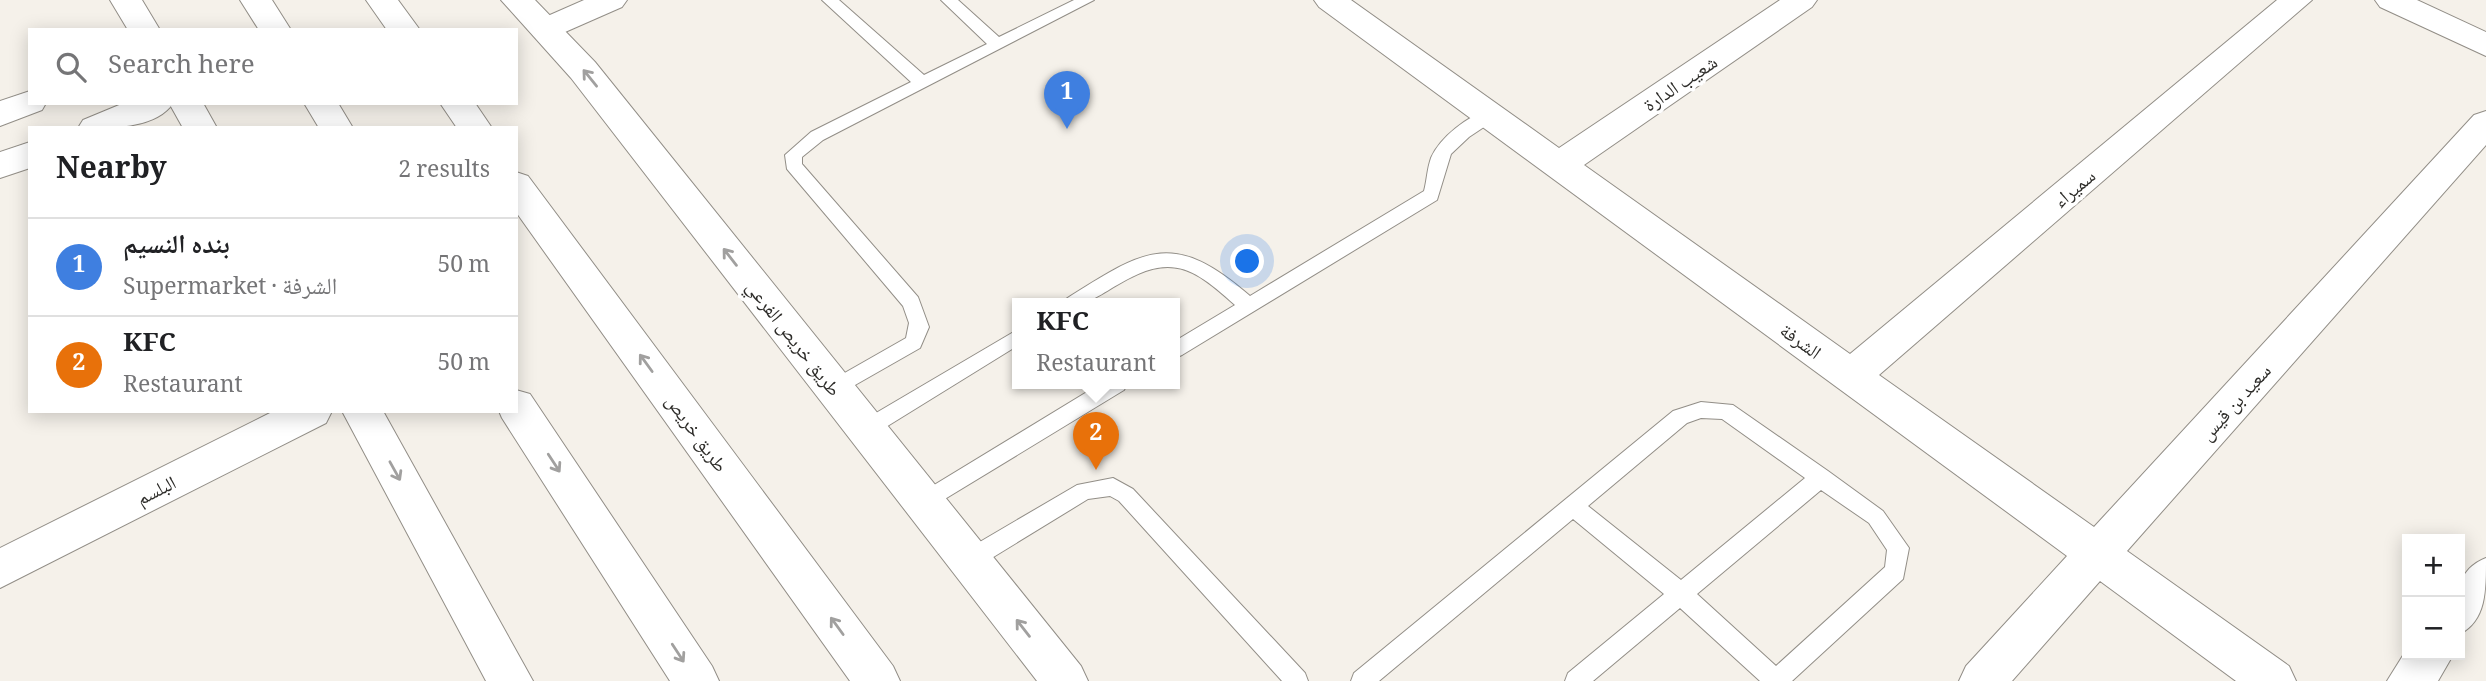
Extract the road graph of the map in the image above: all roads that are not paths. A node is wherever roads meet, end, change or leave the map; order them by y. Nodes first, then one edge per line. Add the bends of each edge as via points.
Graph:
1 (126, 0) edge
2 (256, 0) edge
3 (383, 0) edge
4 (517, 0) edge
5 (611, 0) edge
6 (830, 0) edge
7 (949, 0) edge
8 (1086, 0) edge
9 (1330, 0) edge
10 (1801, 0) edge
11 (2296, 0) edge
12 (2391, 0) edge
13 (143, 28) edge
14 (274, 28) edge
15 (403, 28) edge
16 (545, 29) junction
17 (998, 45) junction
18 (2486, 45) edge
19 (922, 83) junction
20 (28, 103) edge
21 (151, 105) edge
22 (187, 105) edge
23 (322, 105) edge
24 (458, 105) edge
25 (0, 114) edge
26 (1490, 115) junction
27 (2486, 123) edge
28 (100, 126) edge
29 (199, 126) edge
30 (335, 126) edge
31 (474, 126) edge
32 (28, 155) edge
33 (1559, 165) junction
34 (0, 166) edge
35 (518, 188) edge
36 (1083, 298) edge
37 (1248, 305) junction
38 (1012, 340) edge
39 (1180, 346) edge
40 (1851, 376) junction
41 (834, 389) junction
42 (1109, 389) edge
43 (518, 409) edge
44 (308, 413) edge
45 (363, 413) edge
46 (866, 429) junction
47 (1821, 477) junction
48 (923, 502) junction
49 (1571, 505) junction
50 (2098, 555) junction
51 (969, 559) junction
52 (0, 569) edge
53 (2486, 578) edge
54 (1681, 594) junction
55 (2465, 607) edge
56 (2426, 660) edge
57 (510, 681) edge
58 (696, 681) edge
59 (877, 681) edge
60 (1065, 681) edge
61 (1297, 681) edge
62 (1362, 681) edge
63 (1576, 681) edge
64 (1776, 681) edge
65 (1982, 681) edge
66 (2273, 681) edge
67 (2410, 681) edge

1 - 13 main road
2 - 14 main road
3 - 15 main road
4 - 16 main road, طريق خريص الفرعي
5 - 16 main road
6 - 19 lane
7 - 17 lane
8 - 17 lane
9 - 26 main road, الشرفة
10 - 33 main road, شعيب الدارة
11 - 40 main road, سميراء
12 - 18 main road
41 -> 16 main road, طريق خريص الفرعي via 583,70
17 - 19 lane
19 - 41 lane via 817,136 794,155 793,165 911,302 920,324 913,343
20 - 25 main road
21 - 28 main road
22 - 29 main road
23 - 30 main road
24 - 31 main road
26 - 33 main road, الشرفة
26 - 37 lane via 1447,146 1440,156 1432,195
27 - 50 main road, سعيد بن قيس
32 - 34 main road
33 - 40 main road, الشرفة
59 -> 35 main road, طريق خريص
36 - 37 lane via 1124,272 1174,258 1194,263
37 - 39 lane
38 - 46 lane
40 - 50 main road, الشرفة
41 - 46 main road, طريق خريص الفرعي
42 - 48 lane
43 -> 58 main road
44 - 52 main road, البلسم
45 -> 57 main road
46 - 48 main road, طريق خريص الفرعي
47 - 49 lane via 1726,411 1701,410 1680,417
47 - 54 lane
47 - 64 lane via 1876,517 1898,548 1895,572
48 - 51 main road, طريق خريص الفرعي
49 - 54 lane
49 - 62 lane
50 - 65 main road, سعيد بن قيس
50 - 66 main road, الشرفة
60 -> 51 main road, طريق خريص الفرعي
51 - 61 lane via 1084,491 1113,487 1126,495
53 - 55 main road
54 - 63 lane
54 - 64 lane
56 - 67 main road

